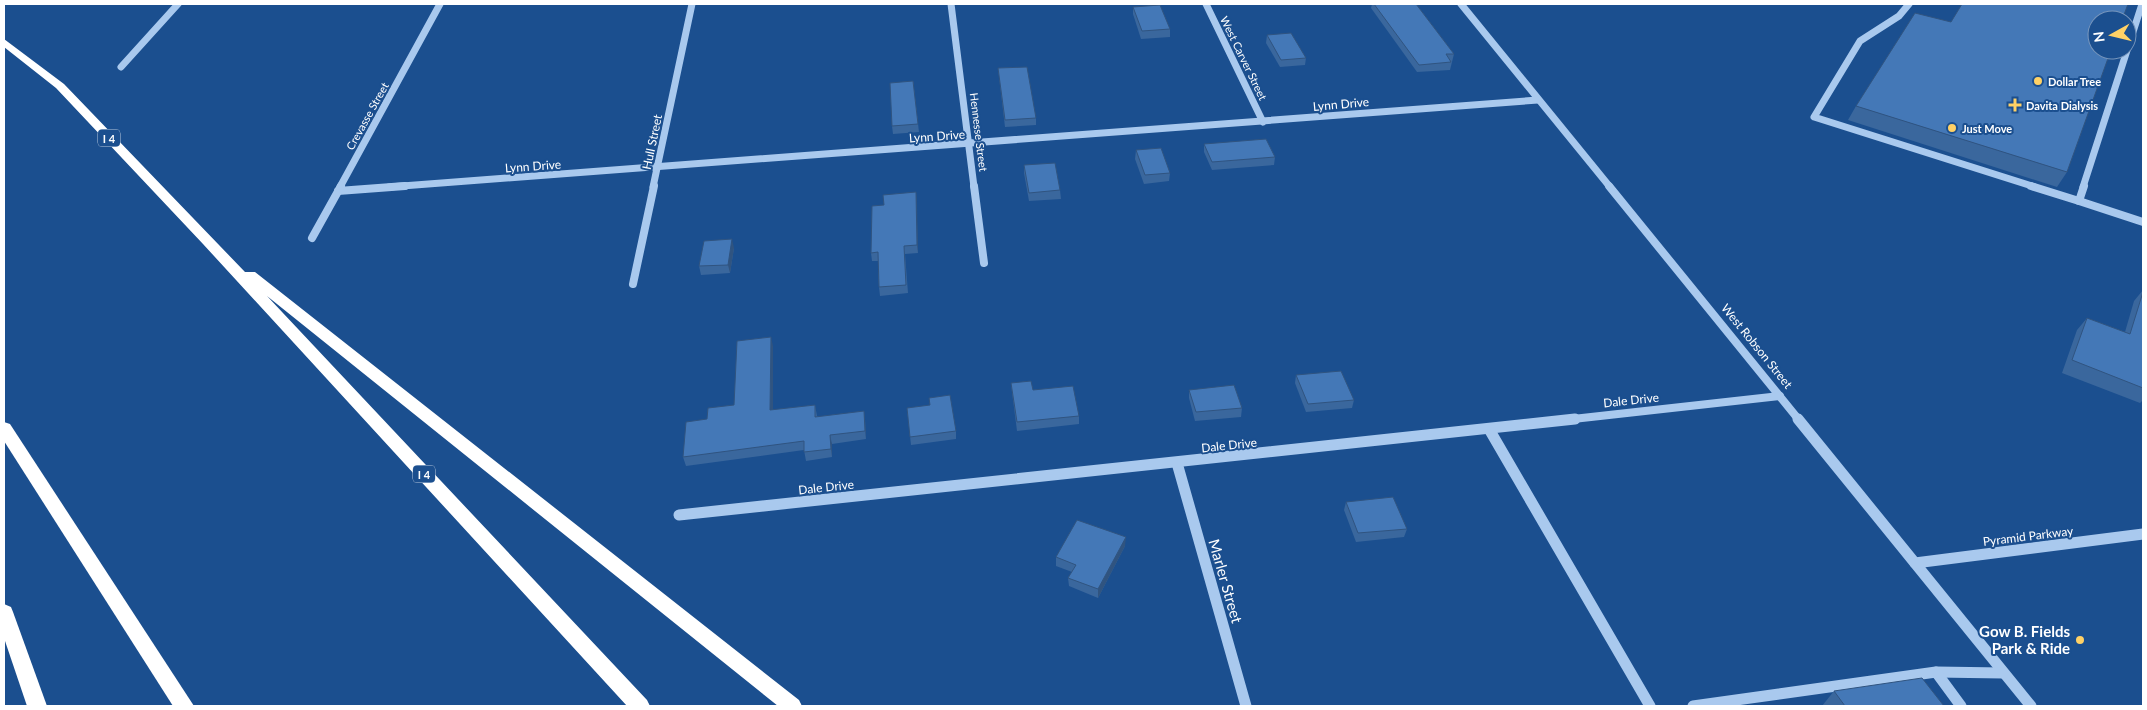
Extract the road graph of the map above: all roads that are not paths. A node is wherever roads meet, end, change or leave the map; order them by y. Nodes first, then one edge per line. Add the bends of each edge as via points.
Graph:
1 (178, 4) edge
2 (440, 4) edge
3 (692, 4) edge
4 (951, 4) edge
5 (1206, 4) edge
6 (1461, 4) edge
7 (1468, 4) edge
8 (1909, 4) edge
9 (2142, 4) edge
10 (4, 42) edge
11 (121, 67) dead end
12 (1538, 100) junction
13 (1263, 122) junction
14 (970, 144) junction
15 (658, 168) junction
16 (338, 191) junction
17 (2079, 201) junction
18 (2143, 222) edge
19 (312, 238) dead end
20 (208, 241) junction
21 (984, 263) dead end
22 (634, 284) dead end
23 (1780, 396) junction
24 (4, 428) edge
25 (1489, 428) junction
26 (1177, 463) junction
27 (679, 515) dead end
28 (2143, 534) edge
29 (1915, 563) junction
30 (4, 612) edge
31 (1936, 672) junction
32 (2003, 673) junction
33 (37, 706) edge
34 (184, 706) edge
35 (640, 706) edge
36 (792, 706) edge
37 (1246, 706) edge
38 (1650, 706) edge
39 (1693, 706) edge
40 (1961, 706) edge
41 (2030, 706) edge

1 - 11 street
2 - 16 street, Crevasse Street
3 - 15 street, Hull Street
4 - 14 street, Hennesse Street
5 - 13 street, West Carver Street
6 - 7 street
6 - 12 street, West Robson Street
8 - 17 street via 1899,16 1860,41 1814,117
9 - 17 street
10 - 20 highway, I 4 via 60,86
12 - 13 street, Lynn Drive
12 - 23 street, West Robson Street
13 - 14 street, Lynn Drive
14 - 15 street, Lynn Drive
14 - 21 street, Hennesse Street
15 - 16 street, Lynn Drive
15 - 22 street, Hull Street
16 - 19 street, Crevasse Street
17 - 18 street
20 - 35 highway, I 4
20 - 36 highway
23 - 25 street, Dale Drive
23 - 29 street, West Robson Street
24 - 34 highway
25 - 26 street, Dale Drive
25 - 38 street
26 - 27 street, Dale Drive
26 - 37 street, Marler Street
28 - 29 street, Pyramid Parkway
29 - 32 street, West Robson Street
30 - 33 highway
31 - 32 street
31 - 39 street
31 - 40 street
32 - 41 street, West Robson Street

